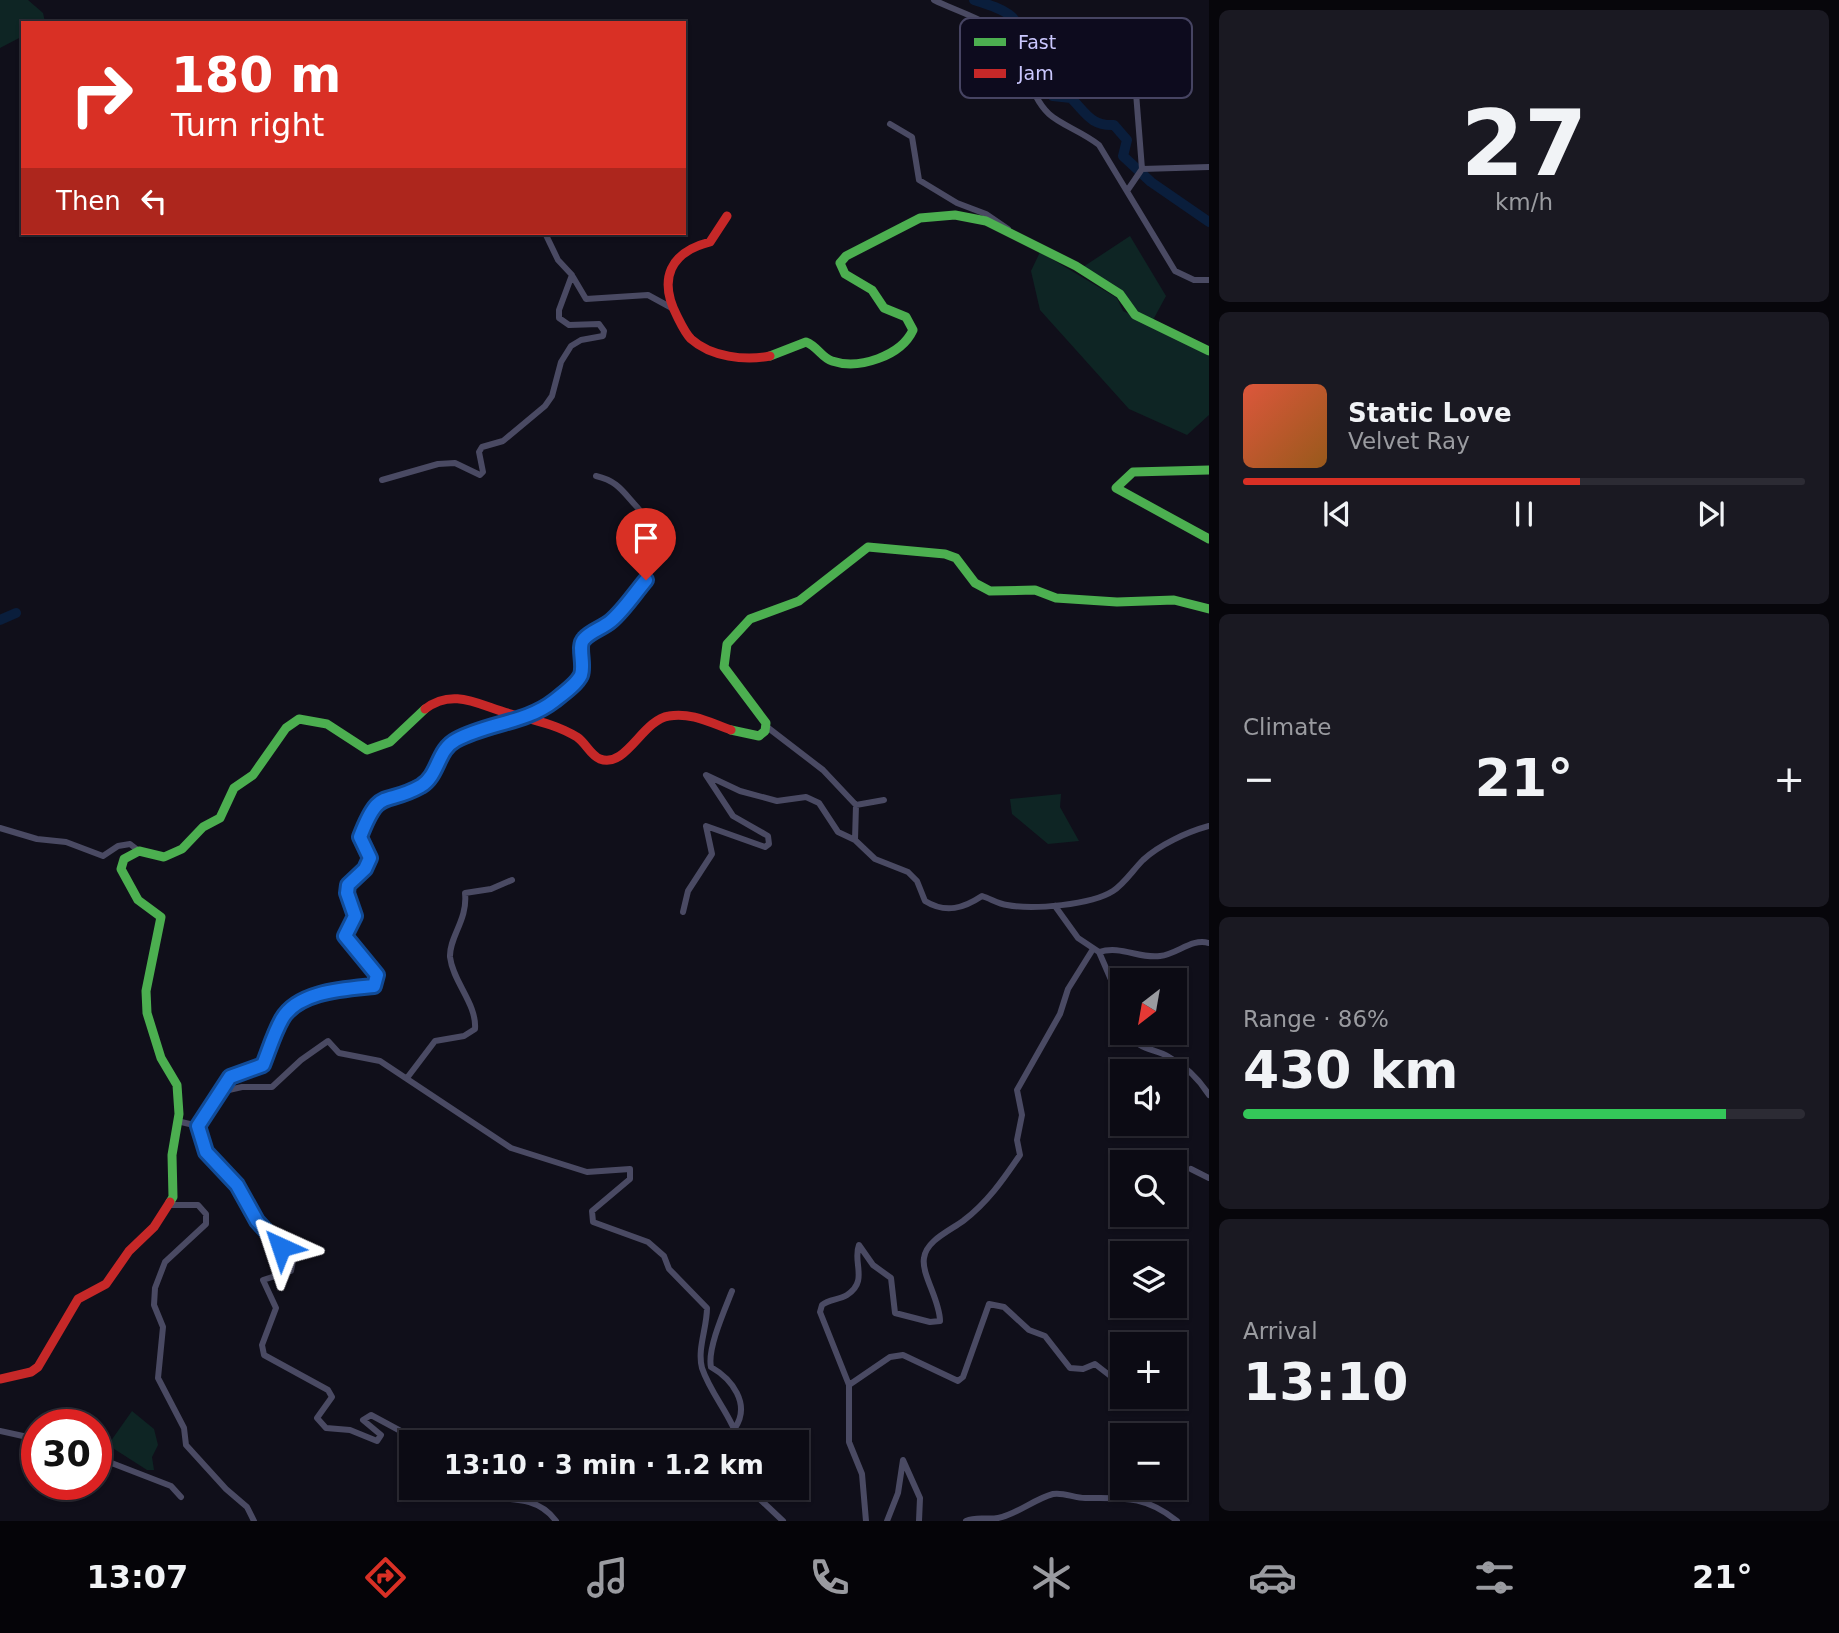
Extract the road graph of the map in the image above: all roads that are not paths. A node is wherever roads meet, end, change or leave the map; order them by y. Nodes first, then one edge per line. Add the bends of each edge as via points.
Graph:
1 (934, 0) edge
2 (971, 18) edge
3 (1037, 98) edge
4 (1136, 98) edge
5 (890, 124) dead end
6 (1209, 167) edge
7 (1140, 171) junction
8 (1127, 191) junction
9 (727, 216) dead end
10 (1012, 233) junction
11 (546, 235) edge
12 (572, 275) junction
13 (1209, 280) edge
14 (670, 307) junction
15 (1209, 351) edge
16 (1209, 470) edge
17 (596, 476) dead end
18 (382, 480) dead end
19 (1209, 538) edge
20 (1209, 609) edge
21 (527, 716) junction
22 (767, 727) junction
23 (884, 800) dead end
24 (856, 805) junction
25 (1209, 826) edge
26 (0, 828) edge
27 (855, 840) junction
28 (139, 851) junction
29 (512, 880) dead end
30 (1055, 906) junction
31 (683, 912) dead end
32 (1209, 943) edge
33 (1096, 950) junction
34 (1110, 980) edge
35 (1141, 1045) edge
36 (407, 1078) junction
37 (220, 1092) junction
38 (1209, 1095) edge
39 (177, 1121) junction
40 (198, 1126) junction
41 (1191, 1169) dead end
42 (1209, 1178) edge
43 (170, 1205) junction
44 (732, 1291) dead end
45 (1110, 1376) edge
46 (0, 1379) edge
47 (849, 1385) junction
48 (736, 1428) joint
49 (399, 1430) edge
50 (0, 1431) edge
51 (21, 1436) edge
52 (112, 1463) edge
53 (181, 1497) dead end
54 (527, 1500) edge
55 (761, 1500) edge
56 (254, 1521) edge
57 (556, 1521) edge
58 (783, 1521) edge
59 (866, 1521) edge
60 (887, 1521) edge
61 (919, 1521) edge
62 (966, 1521) edge
63 (1177, 1521) edge

1 - 2 street
3 - 8 street via 1049,114 1099,145
4 - 7 street
5 - 10 street via 912,136 919,180 986,214
6 - 7 street
7 - 8 street
8 - 13 street via 1175,271 1194,280
9 - 14 street via 710,242 691,246 668,275 665,289
10 - 14 street via 986,221 955,215 920,218 846,256 840,270 872,290 884,308 906,317 913,330 908,341 873,362 833,362 808,342 756,358 727,356 690,339
10 - 15 street via 1100,281 1142,319
11 - 12 street via 558,260
12 - 14 street via 586,299 648,295
12 - 18 street via 559,318 569,326 598,324 603,336 571,346 545,406 503,441 482,447 480,475 454,463
16 - 19 street via 1197,475 1134,470 1122,477 1116,488
17 - 21 street via 626,491 646,519 653,540 646,580 613,619 583,640 579,679
20 - 22 street via 1174,600 1128,603 1056,598 1035,590 990,590 975,583 956,558 946,554 868,547 795,603 758,614 728,644 722,658 724,667
21 - 22 street via 583,741 595,757 605,760 626,753 645,727 668,716 708,721 750,736 759,736
21 - 28 street via 473,699 438,700 397,736 367,750 327,724 299,719 286,727 253,775 234,788 220,818 164,858
21 - 37 street via 457,739 443,748 438,765 423,785 383,798 374,808 360,837 370,858 348,885 355,916 345,936 377,981 374,986 331,991 296,1004 283,1017 263,1065 230,1077
22 - 24 street via 823,770
23 - 24 street
24 - 27 street
25 - 30 street via 1145,858 1115,890
26 - 28 street via 66,842 103,856 130,844
27 - 30 street via 875,859 908,872 932,905 952,909 982,896 1010,906
27 - 31 street via 834,829 824,807 806,797 777,801 706,775 729,811 768,836 769,844 755,845 705,826 712,854 688,891
28 - 39 street via 124,859 121,869 138,900 160,917 148,976 147,1013 161,1058 177,1085
29 - 36 street via 465,893 465,916 450,952 453,973 476,1019 475,1029 464,1036 435,1041
30 - 33 street via 1078,938
32 - 33 street via 1188,944 1163,956 1113,948
33 - 34 street
33 - 47 street via 1068,989 1060,1014 1017,1090 1022,1115 1017,1140 1020,1155 979,1207 927,1247 923,1261 938,1301 940,1321 895,1314 891,1278 873,1265 859,1245 857,1287 822,1306 820,1312
35 - 38 street via 1180,1064
36 - 37 street via 380,1061 339,1053 328,1041 272,1087
36 - 48 street via 512,1148 587,1172 630,1169 630,1179 592,1211 593,1222 648,1242 708,1308 702,1367
37 - 40 street
39 - 40 street
39 - 43 street
40 - 49 street via 206,1152 237,1185 257,1221 293,1261 291,1271 263,1280 276,1308 261,1351 328,1390 332,1397 317,1418 326,1428 354,1430 377,1441 379,1432 363,1420 371,1415
41 - 42 street
43 - 46 street via 106,1284 78,1299 38,1367
43 - 56 street via 198,1205 206,1214 206,1224 165,1262 155,1288 154,1305 163,1327 158,1378 184,1427 186,1445 247,1507
44 - 48 street via 719,1318 709,1359 711,1367 734,1384 740,1399
45 - 47 street via 1095,1364 1070,1368 1045,1336 1029,1330 996,1303 985,1311 958,1381 903,1355 890,1357
47 - 59 street via 849,1442 862,1474
50 - 51 street
52 - 53 street via 171,1486
54 - 57 street
55 - 58 street
60 - 61 street via 898,1493 903,1460 920,1498
62 - 63 street via 1000,1518 1061,1493 1084,1498 1127,1497 1155,1505

